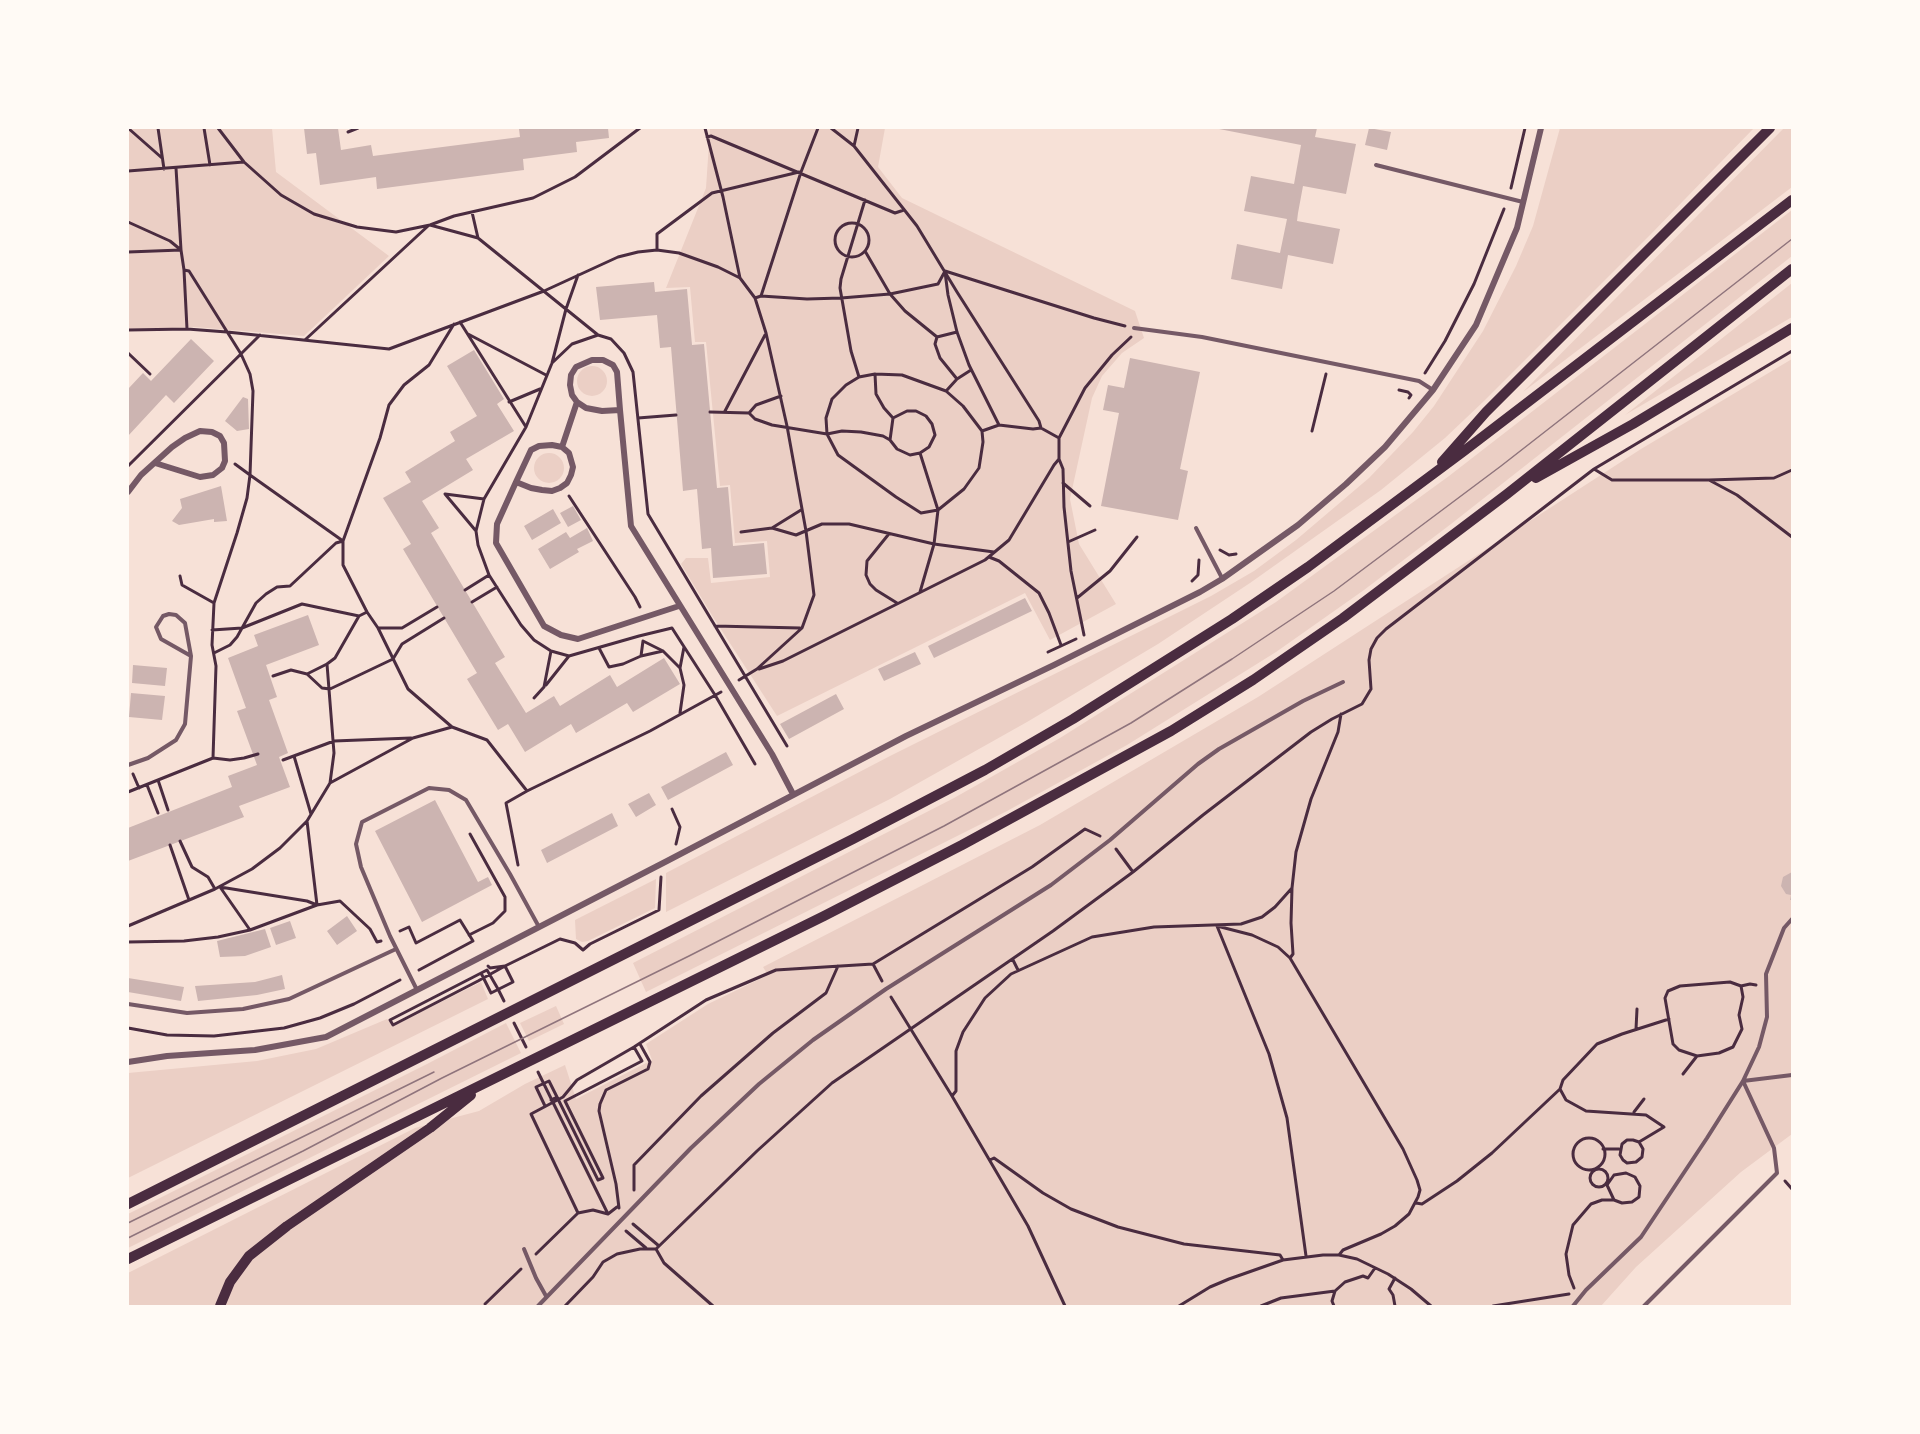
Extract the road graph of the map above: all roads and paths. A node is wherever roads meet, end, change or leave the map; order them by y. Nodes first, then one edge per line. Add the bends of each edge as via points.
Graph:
1 (129, 128) edge
2 (158, 128) edge
3 (204, 128) edge
4 (218, 128) edge
5 (358, 128) edge
6 (640, 128) edge
7 (705, 128) edge
8 (818, 128) edge
9 (831, 128) edge
10 (858, 128) edge
11 (1525, 128) edge
12 (1541, 128) edge
13 (1770, 128) edge
14 (348, 132) dead end
15 (707, 137) junction
16 (854, 146) junction
17 (162, 158) junction
18 (244, 162) junction
19 (210, 165) junction
20 (1376, 165) dead end
21 (176, 168) junction
22 (164, 169) junction
23 (128, 171) edge
24 (801, 172) junction
25 (720, 191) junction
26 (1508, 199) junction
27 (865, 200) junction
28 (1792, 200) edge
29 (1523, 202) junction
30 (904, 210) junction
31 (472, 212) junction
32 (128, 222) edge
33 (857, 224) junction
34 (430, 225) junction
35 (478, 238) junction
36 (181, 250) junction
37 (657, 250) junction
38 (866, 251) junction
39 (128, 252) edge
40 (847, 257) junction
41 (1792, 269) edge
42 (184, 270) junction
43 (945, 271) junction
44 (578, 274) junction
45 (740, 278) junction
46 (544, 291) junction
47 (890, 294) junction
48 (761, 296) junction
49 (755, 298) junction
50 (841, 298) junction
51 (566, 309) junction
52 (460, 322) junction
53 (454, 324) junction
54 (1134, 328) junction
55 (1792, 328) edge
56 (187, 329) junction
57 (128, 330) edge
58 (227, 332) junction
59 (957, 332) junction
60 (766, 333) junction
61 (467, 334) junction
62 (260, 335) junction
63 (598, 335) junction
64 (937, 337) junction
65 (306, 339) junction
66 (1792, 351) edge
67 (128, 353) edge
68 (241, 354) junction
69 (552, 363) junction
70 (971, 370) junction
71 (150, 374) dead end
72 (875, 374) junction
73 (1334, 374) dead end
74 (546, 375) junction
75 (859, 377) junction
76 (957, 379) junction
77 (1419, 381) junction
78 (540, 389) junction
79 (1397, 389) dead end
80 (1433, 390) junction
81 (946, 391) junction
82 (1411, 394) junction
83 (781, 396) junction
84 (1407, 401) dead end
85 (509, 402) junction
86 (577, 402) junction
87 (620, 410) junction
88 (725, 411) junction
89 (710, 412) dead end
90 (749, 413) junction
91 (676, 416) dead end
92 (638, 418) junction
93 (893, 418) junction
94 (999, 424) junction
95 (787, 426) junction
96 (526, 427) junction
97 (1041, 428) junction
98 (982, 431) junction
99 (1312, 432) dead end
100 (827, 434) junction
101 (1059, 438) junction
102 (890, 440) junction
103 (562, 447) junction
104 (920, 453) junction
105 (1059, 459) junction
106 (225, 461) junction
107 (155, 463) junction
108 (128, 466) edge
109 (1594, 469) junction
110 (1792, 470) edge
111 (250, 475) junction
112 (1428, 478) junction
113 (1709, 480) junction
114 (516, 482) junction
115 (1063, 483) junction
116 (563, 486) junction
117 (128, 492) edge
118 (1507, 494) junction
119 (484, 499) junction
120 (1090, 506) dead end
121 (802, 510) junction
122 (938, 510) junction
123 (772, 528) junction
124 (1196, 528) dead end
125 (1095, 530) dead end
126 (476, 531) junction
127 (806, 531) junction
128 (741, 532) dead end
129 (888, 534) junction
130 (1137, 537) dead end
131 (1792, 537) edge
132 (343, 541) junction
133 (1068, 542) junction
134 (934, 544) junction
135 (994, 552) junction
136 (1208, 552) junction
137 (1238, 554) dead end
138 (989, 557) junction
139 (489, 574) junction
140 (180, 576) dead end
141 (1222, 579) junction
142 (1183, 586) dead end
143 (497, 587) junction
144 (465, 590) dead end
145 (920, 592) junction
146 (1077, 598) junction
147 (472, 602) dead end
148 (214, 603) junction
149 (897, 603) junction
150 (679, 606) junction
151 (437, 607) dead end
152 (367, 612) junction
153 (359, 616) junction
154 (645, 617) junction
155 (444, 618) dead end
156 (715, 626) junction
157 (242, 628) junction
158 (378, 628) junction
159 (802, 628) junction
160 (212, 630) junction
161 (652, 633) junction
162 (639, 636) junction
163 (643, 640) junction
164 (684, 645) junction
165 (1061, 645) junction
166 (599, 648) junction
167 (551, 651) junction
168 (663, 651) junction
169 (1048, 652) dead end
170 (214, 653) junction
171 (190, 656) junction
172 (569, 656) junction
173 (641, 656) junction
174 (393, 659) junction
175 (327, 664) junction
176 (680, 668) junction
177 (757, 669) junction
178 (307, 674) junction
179 (273, 676) dead end
180 (746, 677) junction
181 (1343, 682) dead end
182 (729, 686) junction
183 (544, 687) junction
184 (330, 689) junction
185 (715, 695) junction
186 (534, 698) dead end
187 (680, 714) junction
188 (1341, 714) junction
189 (452, 727) junction
190 (413, 738) junction
191 (334, 741) junction
192 (787, 746) dead end
193 (258, 754) dead end
194 (294, 756) junction
195 (213, 758) junction
196 (283, 760) dead end
197 (755, 764) dead end
198 (128, 765) edge
199 (133, 775) dead end
200 (158, 780) junction
201 (330, 783) junction
202 (147, 785) junction
203 (139, 788) junction
204 (527, 791) junction
205 (128, 792) edge
206 (793, 795) junction
207 (672, 809) dead end
208 (168, 810) dead end
209 (158, 813) dead end
210 (311, 814) junction
211 (307, 821) junction
212 (470, 834) dead end
213 (1110, 840) junction
214 (180, 841) dead end
215 (170, 845) dead end
216 (667, 861) junction
217 (1133, 872) junction
218 (510, 874) junction
219 (220, 887) junction
220 (1292, 888) junction
221 (215, 889) junction
222 (189, 901) junction
223 (336, 901) dead end
224 (317, 905) junction
225 (1792, 919) edge
226 (128, 926) edge
227 (464, 926) dead end
228 (1217, 926) junction
229 (539, 927) junction
230 (250, 930) junction
231 (469, 935) junction
232 (473, 941) junction
233 (128, 942) edge
234 (396, 949) junction
235 (482, 957) junction
236 (1290, 958) junction
237 (1013, 960) junction
238 (873, 964) junction
239 (505, 966) junction
240 (838, 966) junction
241 (487, 970) dead end
242 (1018, 970) junction
243 (482, 973) junction
244 (410, 975) junction
245 (1741, 986) junction
246 (1766, 987) junction
247 (886, 989) junction
248 (417, 990) junction
249 (128, 1004) edge
250 (1637, 1009) dead end
251 (1669, 1019) junction
252 (128, 1028) edge
253 (1636, 1029) junction
254 (911, 1030) junction
255 (640, 1044) junction
256 (634, 1047) junction
257 (1697, 1056) junction
258 (128, 1062) edge
259 (1683, 1074) dead end
260 (1792, 1075) edge
261 (1743, 1081) junction
262 (486, 1082) junction
263 (1560, 1089) junction
264 (952, 1096) junction
265 (557, 1097) junction
266 (1644, 1099) dead end
267 (551, 1100) dead end
268 (545, 1106) junction
269 (1634, 1113) junction
270 (1639, 1142) junction
271 (573, 1144) dead end
272 (1603, 1149) junction
273 (1620, 1149) junction
274 (990, 1160) junction
275 (1628, 1163) junction
276 (1596, 1169) junction
277 (1626, 1173) junction
278 (1607, 1185) junction
279 (633, 1193) dead end
280 (626, 1199) dead end
281 (1614, 1200) junction
282 (1416, 1203) junction
283 (128, 1204) edge
284 (618, 1206) junction
285 (608, 1214) junction
286 (625, 1216) junction
287 (618, 1224) junction
288 (657, 1247) junction
289 (524, 1249) dead end
290 (648, 1249) junction
291 (1339, 1255) junction
292 (1306, 1256) junction
293 (128, 1259) edge
294 (1283, 1260) junction
295 (1375, 1268) junction
296 (1395, 1278) junction
297 (1335, 1291) junction
298 (546, 1296) junction
299 (220, 1306) edge
300 (538, 1306) edge
301 (565, 1306) edge
302 (713, 1306) edge
303 (1065, 1306) edge
304 (1179, 1306) edge
305 (1261, 1306) edge
306 (1334, 1306) edge
307 (1395, 1306) edge
308 (1431, 1306) edge
309 (1493, 1306) edge
310 (1573, 1306) edge
311 (1644, 1306) edge

1 - 17 path
2 - 17 path
3 - 19 path
4 - 18 path
5 - 14 path
6 - 31 path via 575,177 533,198
7 - 15 path
8 - 24 path
9 - 16 path
10 - 16 path
11 - 26 path
12 - 29 street
13 - 112 main road via 1486,412
15 - 24 path
15 - 25 path
16 - 30 path
17 - 22 path
18 - 19 path
18 - 34 path via 281,195 314,214 357,227 396,232
19 - 21 path
20 - 26 lane
21 - 22 path
21 - 36 path
22 - 23 path
24 - 25 path
24 - 27 path
24 - 48 path
25 - 37 path via 657,234
25 - 45 path
26 - 29 lane
26 - 77 path via 1474,284
27 - 30 path via 895,213
27 - 33 path
28 - 112 main road
29 - 80 street via 1517,228 1476,325
30 - 43 path
31 - 34 path
31 - 35 path
32 - 36 path
33 - 38 path via 868,236
33 - 40 path
33 - 40 path via 849,223 836,231 835,247
34 - 35 path
34 - 65 path
35 - 46 path
36 - 39 path
36 - 42 path
37 - 44 path via 618,257
37 - 45 path via 679,253
38 - 40 path via 857,257
38 - 47 path
40 - 50 path
41 - 118 main road
42 - 56 path
42 - 58 path via 189,271
43 - 47 path via 938,284
43 - 54 path
43 - 59 path
43 - 97 path
44 - 46 path
44 - 51 path
45 - 49 path
46 - 51 path
46 - 52 path
47 - 50 path
47 - 64 path
48 - 49 path
48 - 50 path
49 - 60 path
50 - 75 path
51 - 63 path
51 - 69 path
52 - 53 path
52 - 61 path
53 - 65 path via 390,349
53 - 132 path via 429,364 404,385 389,405
54 - 77 lane via 1202,337
54 - 101 path via 1131,338 1085,388
55 - 118 main road
56 - 57 path
56 - 58 path
58 - 62 path
58 - 68 path
59 - 64 path
59 - 70 path
60 - 83 path
60 - 88 path
61 - 74 path
61 - 85 path
62 - 65 path
62 - 68 path
63 - 69 path via 572,344
63 - 92 path via 611,339 624,353 633,372
64 - 76 path via 936,351
66 - 109 path
67 - 71 path
68 - 108 path
68 - 111 path via 253,391
69 - 74 path
70 - 76 path
70 - 94 path
72 - 75 path
72 - 81 path via 902,375
72 - 93 path via 876,394
73 - 99 path via 1326,372
74 - 78 path
75 - 100 path via 832,399 826,418
76 - 81 path
77 - 80 lane
77 - 82 path
78 - 85 path
78 - 96 path
79 - 82 path
80 - 141 street via 1385,447 1346,484 1299,525
81 - 98 path
82 - 84 path
83 - 90 path via 756,405
83 - 95 path
85 - 96 path
86 - 87 street via 602,411
86 - 87 street via 570,386 571,375 576,367 603,360 617,372
86 - 103 street
87 - 150 street via 631,526
88 - 89 path
88 - 90 path
90 - 95 path via 755,419
91 - 92 path
92 - 156 path via 648,514
93 - 102 path
93 - 104 path via 907,411 926,416 934,435 930,447
94 - 97 path
94 - 98 path
95 - 100 path
95 - 121 path
96 - 119 path
97 - 101 path
98 - 122 path via 979,468 964,489
100 - 102 path via 861,432
100 - 122 path via 838,454 896,497 921,513
101 - 105 path
102 - 104 path via 897,449
103 - 114 street via 552,444 531,450
103 - 116 street via 569,453 573,467
104 - 122 path
105 - 115 path
105 - 135 path via 1009,540
106 - 107 street via 213,475 200,477
106 - 107 street via 220,436 200,431
106 - 111 path via 233,462
107 - 117 street
109 - 113 path via 1612,480
109 - 188 path via 1383,632 1370,653 1372,685 1368,698 1359,707
110 - 113 path via 1774,478
111 - 132 path
111 - 148 path via 247,498
112 - 283 main road via 1232,619 985,770
113 - 131 path via 1737,495
114 - 116 street via 552,491
114 - 154 street via 497,524 496,543 544,626 578,639
115 - 120 path
115 - 133 path
116 - 154 path
118 - 262 main road via 1343,618 1171,730 824,916
119 - 126 path
119 - 126 path via 445,494
121 - 123 path
121 - 127 path
122 - 134 path
123 - 127 path via 796,535
123 - 128 path
124 - 136 lane
125 - 133 path
126 - 139 path
127 - 129 path via 822,524 849,524
127 - 159 path via 814,594
129 - 134 path
129 - 149 path via 867,561 866,575 876,590
130 - 146 path via 1110,572
132 - 152 path via 343,565
132 - 157 path via 336,543 291,586 277,587 266,594
133 - 146 path
134 - 135 path
134 - 145 path
135 - 138 path
136 - 137 path via 1218,547 1229,555
136 - 141 lane
136 - 142 path via 1199,558 1198,575
138 - 145 path
138 - 165 path via 1039,593
139 - 143 path
139 - 144 path
140 - 148 path via 182,585
141 - 206 street
143 - 147 path
143 - 167 path via 534,640
145 - 149 path
146 - 165 path via 1084,635
148 - 160 path
149 - 177 path via 783,661
150 - 154 street
150 - 182 street
151 - 158 path via 402,628
152 - 153 path
152 - 158 path
153 - 157 path via 302,604
153 - 175 path
154 - 161 path
155 - 174 path via 402,644
156 - 159 path
156 - 180 path
157 - 160 path
157 - 170 path via 230,645
158 - 174 path
159 - 177 path
160 - 170 path
161 - 162 path
161 - 164 path via 672,628
162 - 163 path
162 - 166 path
163 - 168 path
163 - 173 path
164 - 176 path
164 - 185 path
165 - 169 path
166 - 172 path
166 - 173 path via 609,667
167 - 172 path
167 - 183 path
168 - 173 path
168 - 176 path
170 - 195 path
171 - 171 lane via 185,623 176,615 163,616 156,627 161,639
171 - 198 lane via 184,724 176,740 148,758
172 - 183 path
174 - 184 path
174 - 189 path via 408,689
175 - 178 path
175 - 184 path
176 - 187 path via 684,685
177 - 180 path
178 - 179 path via 291,670
178 - 184 path via 322,688
180 - 182 path
180 - 192 path
181 - 213 lane via 1219,749
182 - 185 path
182 - 206 street
183 - 186 path
184 - 191 path
185 - 187 path
185 - 197 path
187 - 204 path
188 - 217 path via 1292,747
188 - 220 path via 1296,852
189 - 190 path
189 - 204 path via 487,740
190 - 191 path
190 - 201 path
191 - 194 path
191 - 201 path
193 - 195 path via 230,760
194 - 196 path
194 - 210 path
195 - 200 path
199 - 203 path
200 - 202 path
200 - 208 path
201 - 210 path
202 - 203 path
202 - 209 path
203 - 205 path
204 - 218 path via 506,803 520,871
206 - 216 street
207 - 216 path via 680,827
210 - 211 path
211 - 219 path via 280,848
211 - 224 path
212 - 231 path via 505,897 505,911 493,923
213 - 217 path
213 - 238 path via 1085,829 1032,867
213 - 247 lane via 1051,885
214 - 221 path via 192,867 208,877
215 - 222 path
216 - 229 street
216 - 239 path via 661,876 659,910 583,950 560,939
217 - 237 path
218 - 229 lane
218 - 234 lane via 466,800 449,790 429,788 362,822 356,844 361,867
219 - 221 path
219 - 224 path
219 - 230 path
220 - 228 path via 1262,917
220 - 236 path
221 - 222 path
222 - 226 path
223 - 224 path
224 - 230 path
225 - 246 lane via 1780,937 1766,974
227 - 231 path
228 - 236 path via 1252,935 1278,947
228 - 242 path via 1184,924 1092,937
228 - 292 path via 1269,1054 1287,1118
229 - 235 street
230 - 233 path via 184,940
231 - 232 path
232 - 235 path
232 - 244 path
234 - 244 lane
234 - 249 lane via 289,999 243,1009 187,1013
235 - 239 path via 490,968
235 - 248 street
236 - 282 path via 1403,1149 1420,1190
237 - 242 path
237 - 254 path
238 - 240 path
238 - 247 path
239 - 243 path via 515,983 491,993
239 - 243 path via 393,1025 390,1020
240 - 255 path via 776,970 706,1000
240 - 279 path via 826,993 701,1096 634,1165
241 - 243 path
242 - 264 path via 985,998 963,1032 956,1050 956,1091
244 - 248 lane
244 - 252 path via 354,1004 284,1028 214,1036 167,1035
245 - 246 path
245 - 251 path via 1730,982 1680,986 1668,991 1665,998
245 - 257 path via 1743,997 1738,1015 1742,1029 1738,1039 1719,1053
246 - 261 lane via 1767,1017
247 - 254 path
247 - 286 lane via 759,1084
248 - 258 street via 326,1037 255,1050
250 - 253 path
251 - 253 path
251 - 257 path via 1673,1044
253 - 263 path via 1597,1044 1563,1080
254 - 264 path
254 - 288 path via 823,1090
255 - 256 path
255 - 284 path via 649,1067 606,1090 599,1107
256 - 265 path via 642,1060 565,1101 603,1178 598,1180
256 - 268 path via 577,1080 563,1096
257 - 259 path
260 - 261 lane
261 - 310 lane via 1641,1237
261 - 311 lane via 1774,1148 1777,1173
262 - 293 main road
262 - 299 main road via 430,1128 249,1256 230,1282
263 - 269 path via 1566,1100 1586,1110
263 - 282 path via 1457,1181 1422,1204
264 - 274 path
265 - 267 path
265 - 268 path via 549,1080 536,1087
266 - 269 path
268 - 285 path via 531,1114 578,1213 593,1210
269 - 270 path via 1646,1115 1664,1127
270 - 273 path via 1627,1140
270 - 275 path via 1642,1157
271 - 285 path
272 - 273 path
272 - 276 path via 1604,1159
272 - 276 path via 1599,1142 1587,1138 1574,1149 1578,1166
273 - 275 path
274 - 294 path via 994,1158 1071,1209 1118,1227 1184,1244 1280,1255
274 - 303 path via 1028,1226
275 - 277 path
276 - 278 path via 1607,1173
276 - 278 path via 1589,1178 1591,1184
277 - 278 path via 1614,1175
277 - 281 path via 1635,1177 1640,1186 1639,1197 1632,1202
278 - 281 path
280 - 284 path
281 - 309 path via 1591,1204 1573,1225 1566,1254 1575,1293
282 - 291 path via 1395,1226
284 - 285 path
284 - 286 path
285 - 287 path
286 - 287 lane
286 - 288 path
287 - 290 path
287 - 298 lane
288 - 290 path
288 - 302 path via 664,1263
289 - 298 lane
290 - 301 path via 617,1254 603,1262
291 - 292 path
291 - 295 path
292 - 294 path
294 - 304 path via 1210,1287
295 - 296 path
295 - 297 path via 1368,1278 1345,1282
296 - 307 path via 1389,1289
296 - 308 path
297 - 305 path via 1281,1298
297 - 306 path
298 - 300 lane

